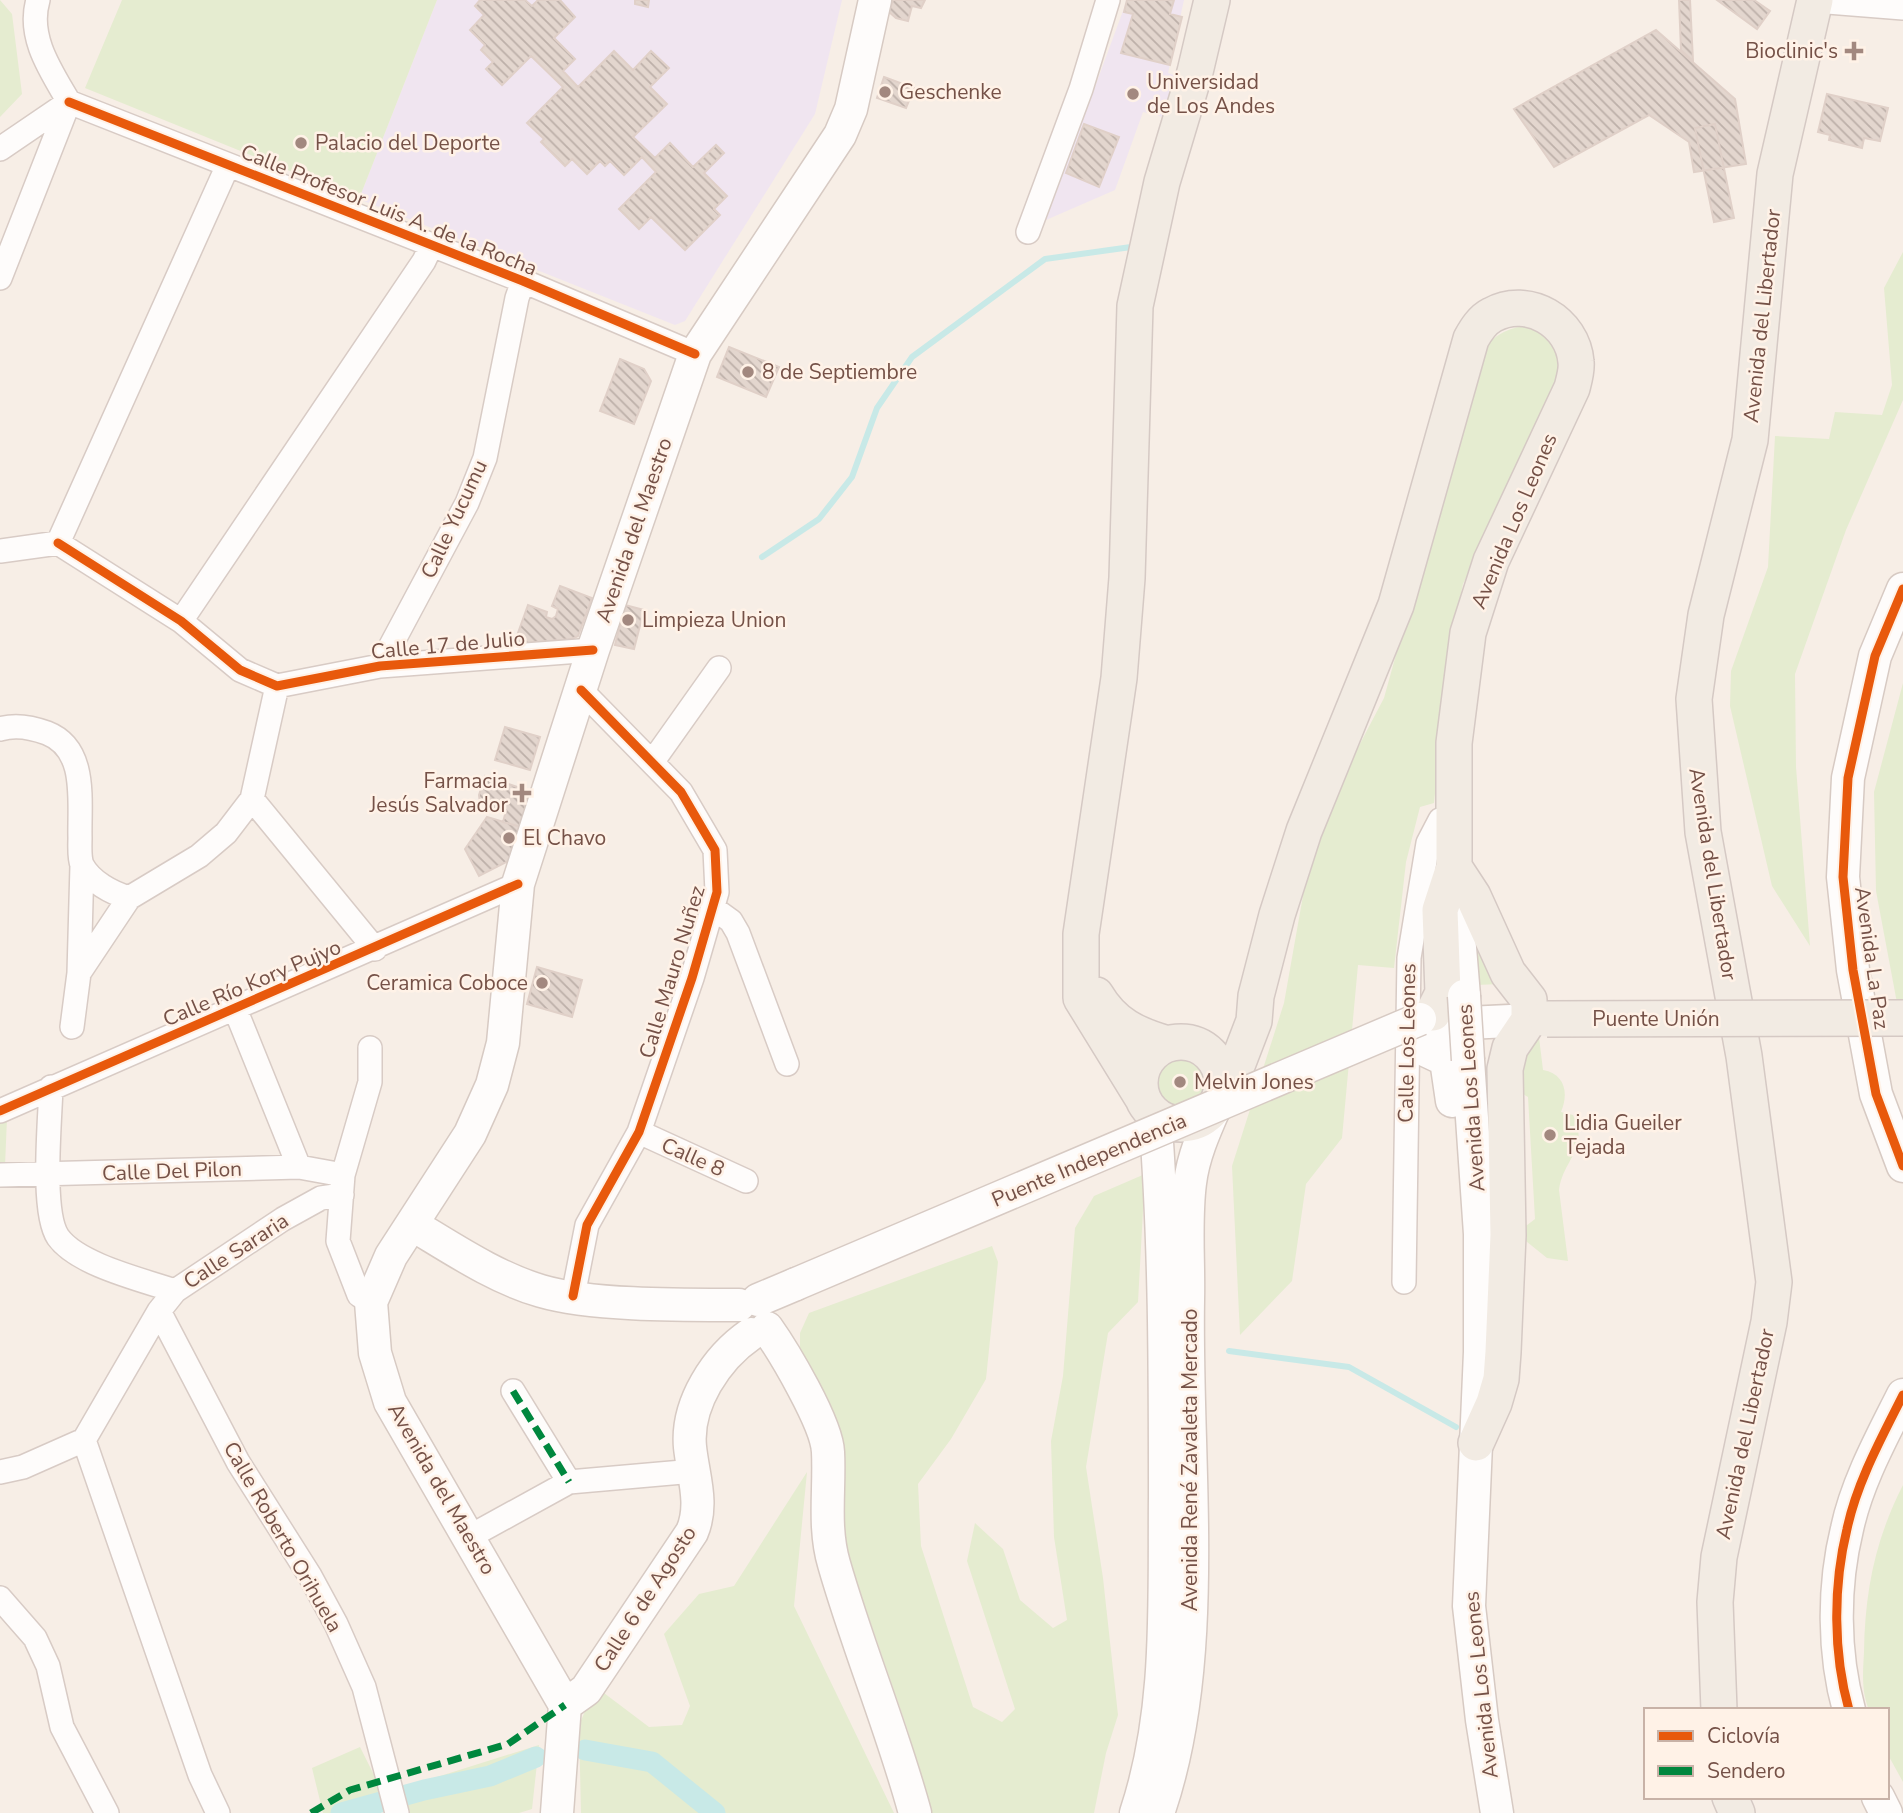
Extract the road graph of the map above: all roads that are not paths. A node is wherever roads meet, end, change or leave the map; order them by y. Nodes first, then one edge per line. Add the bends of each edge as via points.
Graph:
1 (38, 0) edge
2 (876, 0) edge
3 (1108, 0) edge
4 (1212, 0) edge
5 (1815, 0) edge
6 (1903, 8) edge
7 (69, 102) junction
8 (0, 149) edge
9 (228, 165) junction
10 (1028, 232) dead end
11 (430, 246) junction
12 (0, 278) edge
13 (523, 281) junction
14 (695, 354) junction
15 (58, 544) junction
16 (2, 546) edge
17 (1903, 589) edge
18 (181, 621) junction
19 (593, 650) junction
20 (380, 666) junction
21 (719, 668) dead end
22 (277, 685) junction
23 (581, 690) junction
24 (0, 729) edge
25 (653, 761) junction
26 (252, 799) junction
27 (1452, 819) junction
28 (82, 865) junction
29 (1454, 867) junction
30 (518, 884) junction
31 (130, 898) junction
32 (713, 908) junction
33 (374, 949) junction
34 (1081, 972) junction
35 (79, 973) junction
36 (1256, 996) junction
37 (1903, 998) edge
38 (1538, 1010) junction
39 (236, 1011) junction
40 (1903, 1018) edge
41 (1422, 1025) junction
42 (72, 1027) dead end
43 (1181, 1044) junction
44 (370, 1048) dead end
45 (787, 1064) dead end
46 (51, 1087) junction
47 (1219, 1096) junction
48 (1149, 1106) junction
49 (0, 1111) edge
50 (639, 1132) junction
51 (1903, 1166) edge
52 (299, 1167) junction
53 (0, 1175) edge
54 (50, 1175) junction
55 (747, 1181) dead end
56 (342, 1185) junction
57 (413, 1225) junction
58 (1405, 1282) dead end
59 (175, 1291) junction
60 (573, 1296) junction
61 (371, 1302) junction
62 (159, 1311) junction
63 (757, 1318) junction
64 (1480, 1352) junction
65 (513, 1391) dead end
66 (1903, 1395) edge
67 (84, 1440) junction
68 (1476, 1443) junction
69 (694, 1471) junction
70 (0, 1472) edge
71 (569, 1482) junction
72 (469, 1536) junction
73 (0, 1598) edge
74 (565, 1705) junction
75 (1719, 1708) edge
76 (1848, 1708) edge
77 (107, 1813) edge
78 (218, 1813) edge
79 (397, 1813) edge
80 (557, 1813) edge
81 (915, 1813) edge
82 (1136, 1813) edge
83 (1158, 1813) edge
84 (1497, 1813) edge

1 - 7 street via 41,55
2 - 14 main road, Avenida del Maestro via 851,109 840,135
3 - 10 street
4 - 34 main road via 1162,182 1135,306 1127,578 1119,678 1081,934
5 - 6 street
5 - 75 main road, Avenida del Libertador via 1775,174 1750,440 1706,614 1694,699 1703,832 1744,1056 1774,1282 1719,1557 1715,1602
7 - 8 street
7 - 9 street, Calle Profesor Luis A. de la Rocha
7 - 12 street
9 - 11 street, Calle Profesor Luis A. de la Rocha
9 - 15 street
11 - 13 street, Calle Profesor Luis A. de la Rocha
11 - 18 street
13 - 14 street, Calle Profesor Luis A. de la Rocha
13 - 20 street, Calle Yucumu via 485,458 467,503
14 - 19 main road, Avenida del Maestro
15 - 16 street
15 - 18 street
17 - 51 main road, Avenida La Paz via 1875,656 1848,778 1843,877 1853,970 1876,1094
18 - 22 street via 240,670
19 - 20 street, Calle 17 de Julio
19 - 23 main road, Avenida del Maestro
20 - 22 street, Calle 17 de Julio
21 - 25 street
22 - 26 street
23 - 25 street, Calle Mauro Nuñez
23 - 30 main road, Avenida del Maestro
24 - 28 street via 13,725 38,730 68,748 78,769
25 - 32 street, Calle Mauro Nuñez via 681,792 715,850
26 - 31 street via 199,856
26 - 33 street
27 - 29 main road, Avenida Los Leones
27 - 36 main road, Avenida Los Leones via 1454,743 1468,633 1491,561 1572,388 1577,363 1562,327 1545,314 1526,308 1491,315 1471,339 1396,605 1304,831
27 - 58 street, Calle Los Leones via 1440,820 1429,843 1409,958
28 - 31 street via 101,885
28 - 35 street
29 - 38 main road via 1473,896 1508,973
29 - 41 main road via 1440,911 1444,982 1440,1002
29 - 64 main road, Avenida Los Leones, bridge via 1480,1234
30 - 33 street, Calle Río Kory Pujyo
30 - 57 main road, Avenida del Maestro via 503,1043 492,1085 470,1134
31 - 35 street
32 - 45 street via 731,921 738,933
32 - 50 street, Calle Mauro Nuñez
33 - 39 street, Calle Río Kory Pujyo
34 - 43 main road via 1104,1009 1122,1026
34 - 48 main road via 1081,999
35 - 42 street
36 - 43 main road, Avenida Los Leones via 1222,1030
36 - 47 main road, Avenida Los Leones via 1254,1021 1236,1068
37 - 38 main road, Puente Unión
38 - 40 main road, Puente Unión, bridge
38 - 41 main road, Puente Unión via 1467,1023
38 - 68 main road via 1510,1048 1505,1069 1508,1235 1501,1379
39 - 46 street, Calle Río Kory Pujyo
39 - 52 street
41 - 63 main road, Puente Independencia via 800,1293
41 - 64 main road via 1449,1067 1464,1243 1466,1333
43 - 47 main road via 1215,1060
43 - 48 main road via 1149,1057 1142,1069 1140,1083
44 - 56 street via 370,1082
46 - 49 street, Calle Río Kory Pujyo
46 - 54 street
47 - 48 main road via 1207,1115 1186,1124 1175,1124
47 - 83 main road, Avenida René Zavaleta Mercado via 1190,1183 1191,1629 1172,1772
48 - 82 main road, Avenida René Zavaleta Mercado via 1162,1211 1164,1645 1154,1748
50 - 55 street, Calle 8
50 - 60 street, Calle Mauro Nuñez via 587,1225
52 - 54 street, Calle Del Pilon
52 - 56 street, Calle Del Pilon
53 - 54 street, Calle Del Pilon
54 - 59 street via 49,1215 58,1237 73,1251
56 - 59 street, Calle Sararia
56 - 61 street via 338,1241 359,1295
57 - 60 main road via 512,1279 542,1291
57 - 61 main road, Avenida del Maestro via 391,1256
59 - 62 street, Calle Sararia
60 - 63 main road
61 - 72 main road, Avenida del Maestro via 375,1353 390,1402
62 - 67 street, Calle Sararia
62 - 79 street, Calle Roberto Orihuela via 238,1462 336,1624 364,1687
63 - 69 main road, Calle 6 de Agosto via 709,1380 694,1412 690,1424
63 - 81 main road via 781,1348 823,1432 828,1449 827,1517 833,1561
64 - 68 main road, Avenida Los Leones
65 - 71 street
66 - 76 main road via 1875,1451 1847,1528 1837,1596 1840,1679
67 - 70 street via 23,1467
67 - 78 street via 200,1775
68 - 84 main road, Avenida Los Leones via 1469,1606
69 - 71 street
69 - 74 main road, Calle 6 de Agosto via 699,1508 692,1532 586,1690
71 - 72 street
72 - 74 main road, Avenida del Maestro
73 - 77 street via 35,1638 48,1666 62,1727
74 - 80 main road

